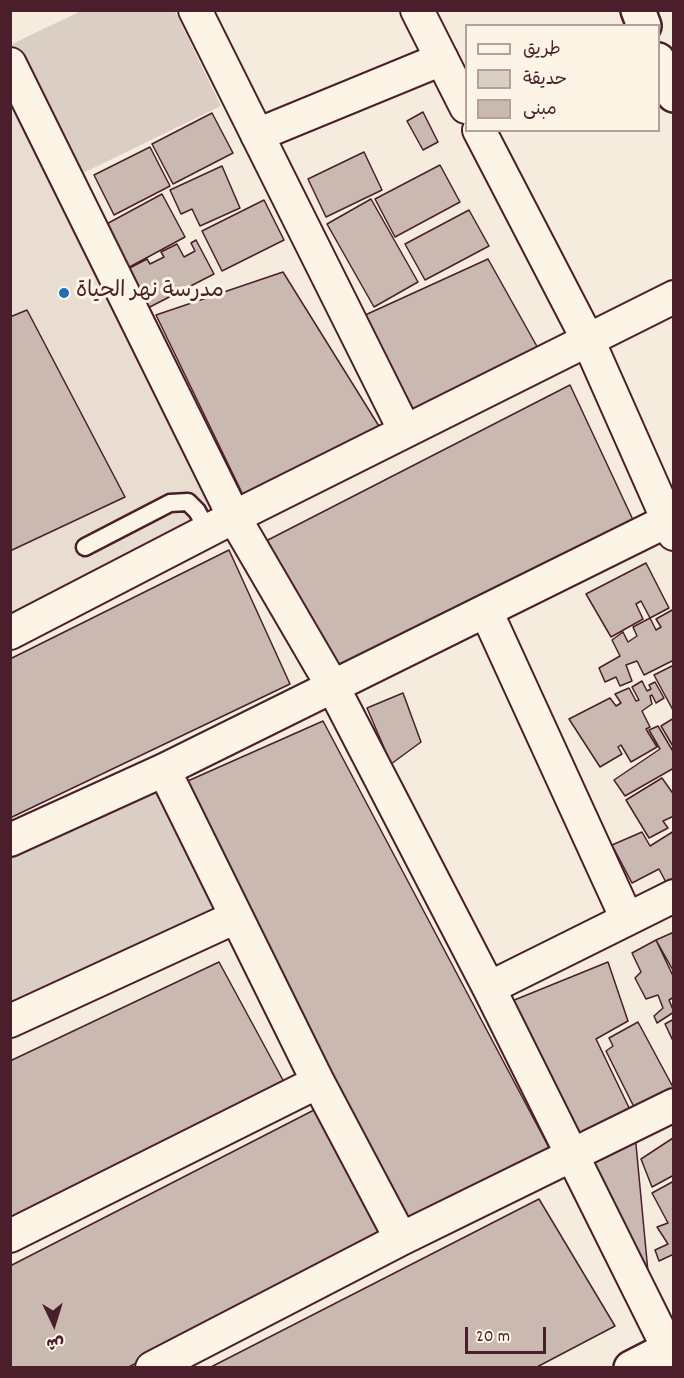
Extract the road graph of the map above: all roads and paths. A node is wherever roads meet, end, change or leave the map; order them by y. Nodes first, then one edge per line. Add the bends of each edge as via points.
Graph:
1 (195, 10) edge
2 (417, 10) edge
3 (442, 59) junction
4 (10, 64) edge
5 (660, 64) edge
6 (674, 95) edge
7 (465, 104) edge
8 (480, 132) edge
9 (257, 135) junction
10 (674, 297) edge
11 (588, 340) junction
12 (405, 430) junction
13 (221, 524) junction
14 (670, 527) edge
15 (85, 547) dead end
16 (486, 611) junction
17 (10, 633) edge
18 (333, 687) junction
19 (164, 770) junction
20 (10, 840) edge
21 (674, 896) edge
22 (236, 917) junction
23 (627, 919) junction
24 (489, 988) junction
25 (10, 1021) edge
26 (318, 1082) junction
27 (674, 1105) edge
28 (572, 1156) junction
29 (10, 1236) edge
30 (401, 1239) junction
31 (671, 1352) edge
32 (152, 1368) edge
33 (632, 1368) edge

1 - 9 street
2 - 3 street
3 - 7 street
3 - 9 street
4 - 13 street
5 - 6 main road
8 - 11 street
9 - 12 street
10 - 11 street
11 - 12 street
11 - 14 street
12 - 13 street
13 - 15 lane via 188,502 170,503
13 - 17 street
13 - 18 street
14 - 16 street
16 - 18 street
16 - 23 street
18 - 19 street
18 - 24 street
19 - 20 street
19 - 22 street
21 - 23 street
22 - 25 street
22 - 26 street
23 - 24 street
24 - 28 street
26 - 29 street
26 - 30 street
27 - 28 street
28 - 30 street
28 - 31 street
30 - 32 street
31 - 33 main road

